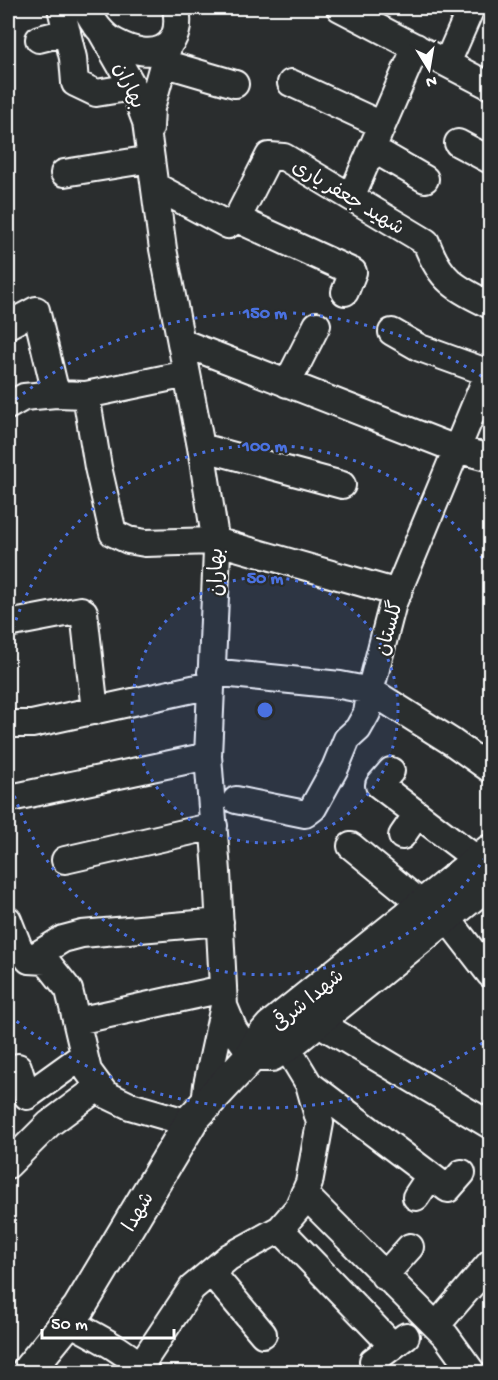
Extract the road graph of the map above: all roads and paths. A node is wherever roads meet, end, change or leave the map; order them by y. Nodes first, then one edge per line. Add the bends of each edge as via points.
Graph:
1 (86, 8) edge
2 (176, 8) edge
3 (340, 8) edge
4 (471, 8) edge
5 (64, 20) edge
6 (101, 31) junction
7 (39, 39) dead end
8 (416, 47) junction
9 (165, 55) junction
10 (447, 63) junction
11 (291, 83) dead end
12 (235, 84) dead end
13 (490, 86) edge
14 (133, 87) junction
15 (377, 137) junction
16 (458, 143) dead end
17 (150, 151) junction
18 (490, 160) edge
19 (64, 173) dead end
20 (425, 179) dead end
21 (154, 186) junction
22 (351, 197) junction
23 (237, 219) junction
24 (345, 292) dead end
25 (490, 304) edge
26 (8, 325) edge
27 (317, 325) dead end
28 (392, 332) dead end
29 (181, 342) junction
30 (490, 371) edge
31 (187, 374) junction
32 (287, 384) junction
33 (56, 394) junction
34 (86, 395) junction
35 (8, 406) edge
36 (201, 447) junction
37 (456, 449) junction
38 (490, 458) edge
39 (342, 485) dead end
40 (216, 541) junction
41 (398, 593) junction
42 (8, 624) edge
43 (211, 678) junction
44 (371, 691) junction
45 (95, 711) junction
46 (8, 724) edge
47 (208, 756) junction
48 (490, 769) edge
49 (391, 771) dead end
50 (15, 797) dead end
51 (236, 800) dead end
52 (417, 814) junction
53 (214, 826) junction
54 (402, 836) dead end
55 (351, 846) dead end
56 (65, 860) dead end
57 (487, 864) edge
58 (434, 911) junction
59 (8, 920) edge
60 (220, 922) junction
61 (29, 960) junction
62 (490, 974) edge
63 (224, 998) junction
64 (321, 1020) junction
65 (76, 1021) junction
66 (286, 1046) junction
67 (84, 1054) junction
68 (252, 1055) junction
69 (18, 1067) dead end
70 (309, 1084) junction
71 (99, 1087) junction
72 (197, 1114) junction
73 (490, 1125) edge
74 (8, 1165) edge
75 (462, 1173) dead end
76 (304, 1194) junction
77 (280, 1229) junction
78 (410, 1247) dead end
79 (490, 1263) edge
80 (212, 1272) junction
81 (384, 1276) junction
82 (68, 1321) junction
83 (436, 1326) junction
84 (263, 1334) dead end
85 (373, 1361) dead end
86 (141, 1370) edge
87 (27, 1372) edge
88 (472, 1372) edge

1 - 6 street, بهاران
2 - 9 street, بهاران via 177,34
3 - 8 street
4 - 10 street
5 - 7 street
5 - 14 street via 75,83 96,93
6 - 9 street via 116,43 141,51 158,50
6 - 14 street, بهاران
8 - 10 street
8 - 15 street
9 - 12 street
9 - 17 street, بهاران via 151,108
10 - 13 street
11 - 15 street
14 - 17 street, بهاران via 146,122
15 - 20 street
15 - 22 street
16 - 18 street
17 - 19 street
17 - 21 street, بهاران
21 - 23 street via 228,225
21 - 29 street, بهاران
22 - 23 street, شهید جعفر یاری via 284,157 269,156
22 - 25 street, شهید جعفر یاری via 426,242 444,278
23 - 24 street via 354,272
26 - 33 street via 36,310
27 - 32 street
28 - 30 street via 420,348
29 - 31 street, بهاران
29 - 32 street
30 - 37 street, گلستان
31 - 34 street
31 - 36 street, بهاران
32 - 37 street
33 - 34 street
33 - 35 street via 24,397
34 - 40 street via 113,533 145,543
36 - 39 street
36 - 40 street, بهاران
37 - 38 street
37 - 41 street, گلستان
40 - 41 street
40 - 43 street, بهاران
41 - 44 street, گلستان
42 - 45 street via 84,612
43 - 44 street via 340,685
43 - 45 street
43 - 47 street, بهاران
44 - 48 street
44 - 51 street, گلستان via 367,713 347,739 313,808 305,814
45 - 46 street via 32,724
47 - 50 street
47 - 53 street, بهاران
49 - 52 street via 379,785
52 - 54 street
52 - 57 street
53 - 56 street
53 - 60 street, بهاران
55 - 58 street
57 - 58 main road, شهدا شرقی
58 - 62 street
58 - 64 main road, شهدا شرقی
58 - 68 main road, شهدا شرقی via 271,1027
59 - 61 street via 18,948
60 - 61 street via 82,934 63,939
60 - 63 street, بهاران
61 - 65 street via 46,961 58,975 69,990
63 - 65 street
63 - 68 street via 234,1030
63 - 72 street via 207,1085
64 - 66 main road, شهدا شرقی
64 - 73 street via 329,1029
65 - 67 street
66 - 68 main road, شهدا شرقی via 271,1055
66 - 70 street
67 - 69 street via 27,1096
67 - 71 street via 88,1071
68 - 72 main road, شهدا
70 - 75 street via 423,1186 448,1190
70 - 76 street via 320,1123
71 - 72 street via 130,1106
71 - 74 street via 49,1124
72 - 82 main road, شهدا
76 - 77 street
76 - 81 street
77 - 80 street via 229,1257
77 - 85 street via 400,1341
78 - 81 street
79 - 83 street
80 - 84 street
80 - 86 street via 192,1288
81 - 83 street
82 - 86 street via 111,1346
82 - 87 main road, شهدا
83 - 88 street

